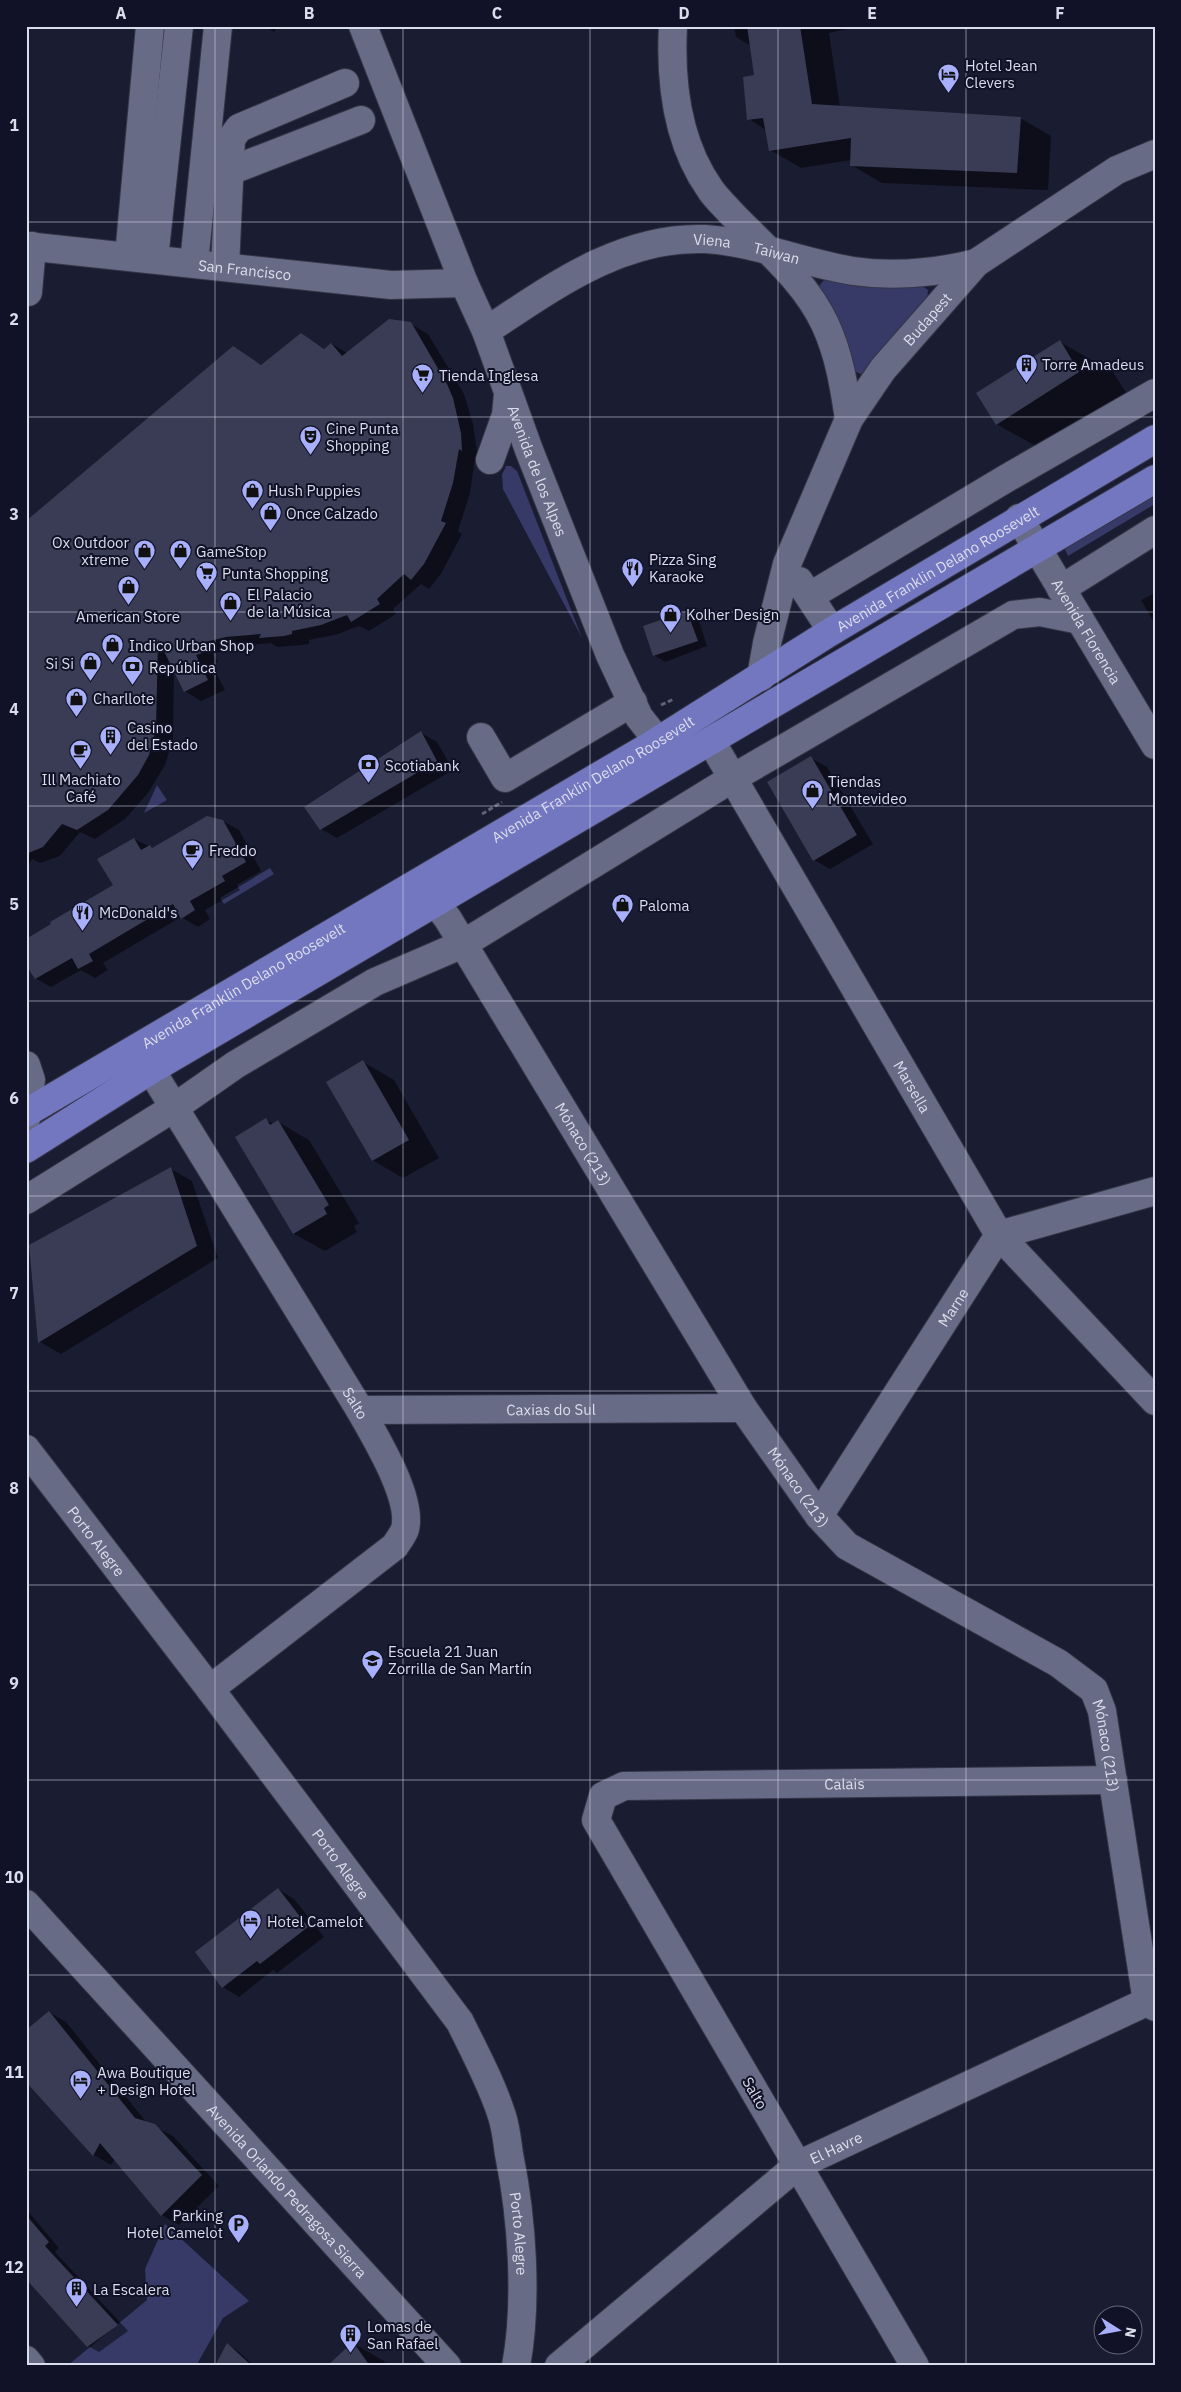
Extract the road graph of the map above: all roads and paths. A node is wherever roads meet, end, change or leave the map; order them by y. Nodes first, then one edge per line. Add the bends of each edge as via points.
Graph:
1 (150, 26) edge
2 (179, 26) edge
3 (218, 26) edge
4 (363, 26) edge
5 (673, 26) edge
6 (345, 84) dead end
7 (361, 120) dead end
8 (1155, 154) edge
9 (230, 171) junction
10 (29, 246) edge
11 (770, 251) junction
12 (141, 258) junction
13 (976, 262) junction
14 (194, 263) junction
15 (225, 267) junction
16 (464, 283) junction
17 (28, 292) dead end
18 (486, 331) junction
19 (1155, 393) edge
20 (508, 394) junction
21 (849, 419) junction
22 (1155, 439) edge
23 (529, 450) junction
24 (1155, 479) edge
25 (1018, 518) junction
26 (1155, 530) edge
27 (1037, 550) junction
28 (787, 564) junction
29 (1061, 588) junction
30 (810, 596) junction
31 (1080, 620) junction
32 (832, 631) junction
33 (761, 677) junction
34 (633, 702) junction
35 (481, 737) dead end
36 (711, 741) junction
37 (1155, 745) edge
38 (666, 751) junction
39 (733, 778) junction
40 (434, 902) junction
41 (463, 944) junction
42 (26, 1064) edge
43 (151, 1070) junction
44 (174, 1107) junction
45 (27, 1114) edge
46 (26, 1149) edge
47 (1155, 1190) edge
48 (26, 1200) edge
49 (999, 1235) junction
50 (1155, 1401) edge
51 (742, 1408) junction
52 (360, 1410) junction
53 (26, 1449) edge
54 (819, 1516) junction
55 (210, 1689) junction
56 (1112, 1780) junction
57 (596, 1820) joint
58 (26, 1904) edge
59 (1152, 2002) edge
60 (798, 2165) junction
61 (26, 2360) edge
62 (31, 2366) edge
63 (447, 2366) edge
64 (516, 2366) edge
65 (559, 2366) edge
66 (915, 2366) edge

1 - 12 street
2 - 12 street
3 - 14 street
4 - 16 street, Avenida de los Alpes
5 - 11 street, Taiwan via 671,60 674,92 695,162 710,190
6 - 9 street via 239,128 231,139
7 - 9 street
8 - 13 street, Budapest via 1117,170
9 - 15 street
10 - 12 street, San Francisco
10 - 17 street
11 - 13 street, Taiwan via 852,270 887,274 949,269
11 - 18 street, Viena via 740,243 704,239 673,241 617,253 551,288
11 - 21 street via 805,291 825,324 841,368
12 - 14 street, San Francisco
13 - 21 street, Budapest via 883,370
14 - 15 street, San Francisco
15 - 16 street, San Francisco via 391,285
16 - 18 street, Avenida de los Alpes
18 - 20 street, Avenida de los Alpes
19 - 30 street
20 - 23 street, Avenida de los Alpes
20 - 23 street via 506,415 490,460 507,449
21 - 28 street, Budapest
22 - 25 main road, Avenida Franklin Delano Roosevelt
23 - 34 street, Avenida de los Alpes via 610,655
24 - 27 main road, Avenida Franklin Delano Roosevelt
25 - 27 street, Avenida Florencia
25 - 32 main road, Avenida Franklin Delano Roosevelt
26 - 29 street
27 - 29 street, Avenida Florencia
27 - 36 main road, Avenida Franklin Delano Roosevelt
28 - 30 street
28 - 33 street, Budapest
29 - 31 street, Avenida Florencia
30 - 32 street
31 - 37 street, Avenida Florencia
31 - 39 street via 1040,612 1013,615
32 - 33 main road, Avenida Franklin Delano Roosevelt
33 - 38 main road, Avenida Franklin Delano Roosevelt
34 - 35 street via 504,778
34 - 38 street, Avenida de los Alpes via 639,717
36 - 38 main road, Avenida Franklin Delano Roosevelt
36 - 39 street, Marsella
38 - 40 main road, Avenida Franklin Delano Roosevelt
38 - 45 main road, Avenida Franklin Delano Roosevelt
39 - 41 street
39 - 49 street, Marsella
40 - 41 street, Mónaco (213)
40 - 43 main road, Avenida Franklin Delano Roosevelt
41 - 44 street via 374,982 235,1065
41 - 51 street, Mónaco (213)
42 - 45 street via 31,1080
43 - 44 street, Salto
43 - 46 main road, Avenida Franklin Delano Roosevelt
44 - 48 street
44 - 52 street, Salto
47 - 49 street
49 - 50 street, Marsella
49 - 54 street, Marne
51 - 52 street, Caxias do Sul
51 - 54 street, Mónaco (213)
52 - 55 street, Salto via 387,1459 403,1501 405,1530 395,1546
53 - 55 street, Porto Alegre
54 - 56 street, Mónaco (213) via 847,1546 1058,1663 1094,1690 1102,1711
55 - 64 street, Porto Alegre via 460,2022 483,2070 502,2116 519,2210 522,2303
56 - 57 street, Calais via 624,1786 603,1796
56 - 59 street, Mónaco (213)
57 - 60 street, Salto
58 - 63 street, Avenida Orlando Pedragosa Sierra
59 - 60 street, El Havre
60 - 65 street, El Havre
60 - 66 street, Salto
61 - 62 street

